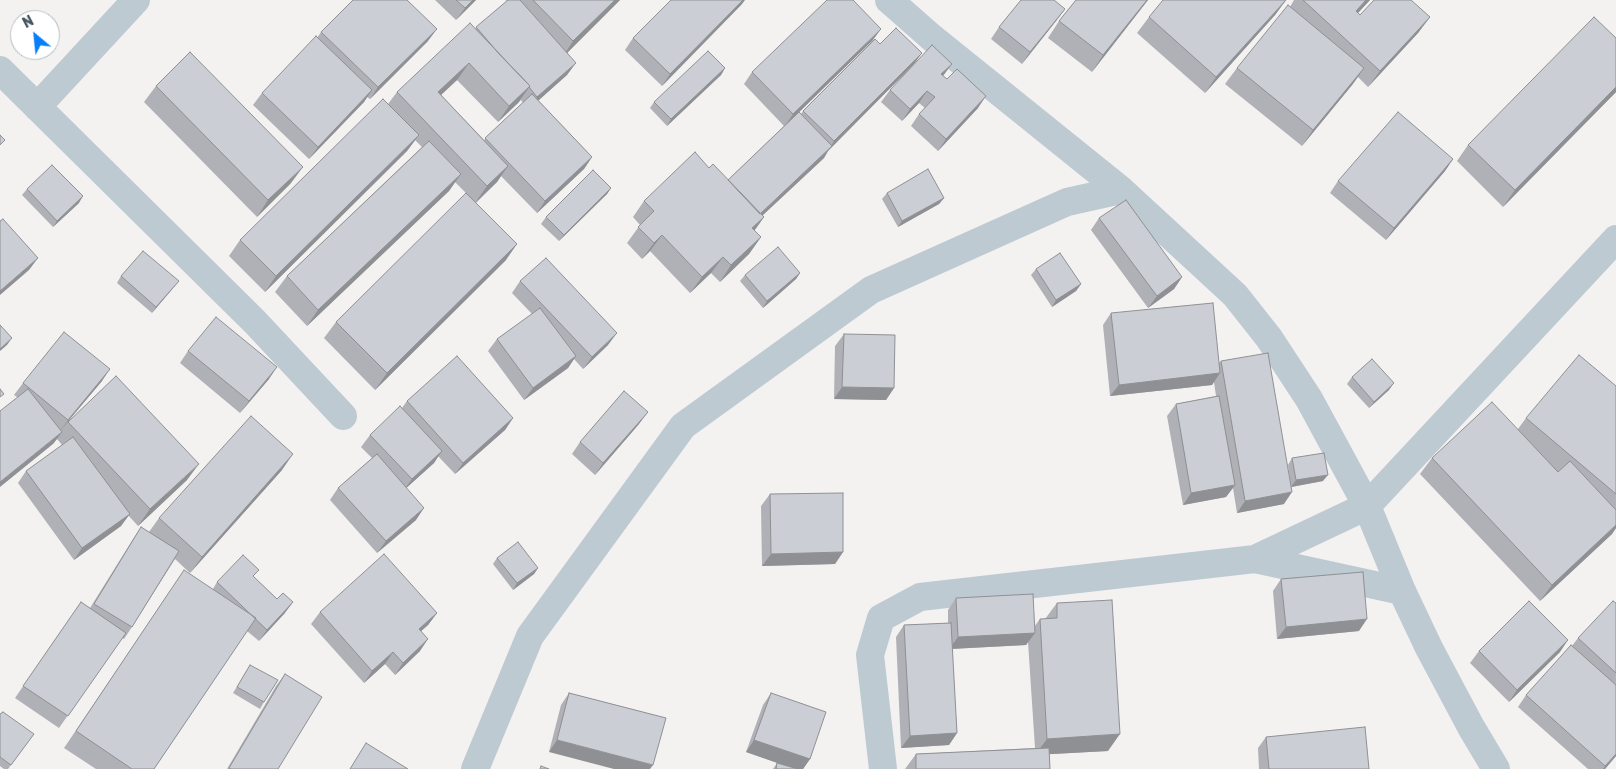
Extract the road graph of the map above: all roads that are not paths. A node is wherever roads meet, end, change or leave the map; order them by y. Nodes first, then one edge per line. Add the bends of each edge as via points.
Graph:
1 (136, 0) edge
2 (890, 0) edge
3 (0, 70) edge
4 (37, 107) junction
5 (1121, 190) junction
6 (1616, 239) edge
7 (343, 416) dead end
8 (1367, 506) junction
9 (1255, 559) junction
10 (1402, 591) junction
11 (475, 769) edge
12 (883, 769) edge
13 (1496, 769) edge

1 - 4 street
2 - 5 street via 931,37
3 - 4 street
4 - 7 street via 255,322
5 - 8 street via 1235,295 1269,338 1309,399
5 - 11 street via 1067,202 871,290 683,426 530,636
6 - 8 street
8 - 9 street
8 - 10 street
9 - 10 street
9 - 12 street via 920,597 881,618 870,655
10 - 13 street via 1429,648

